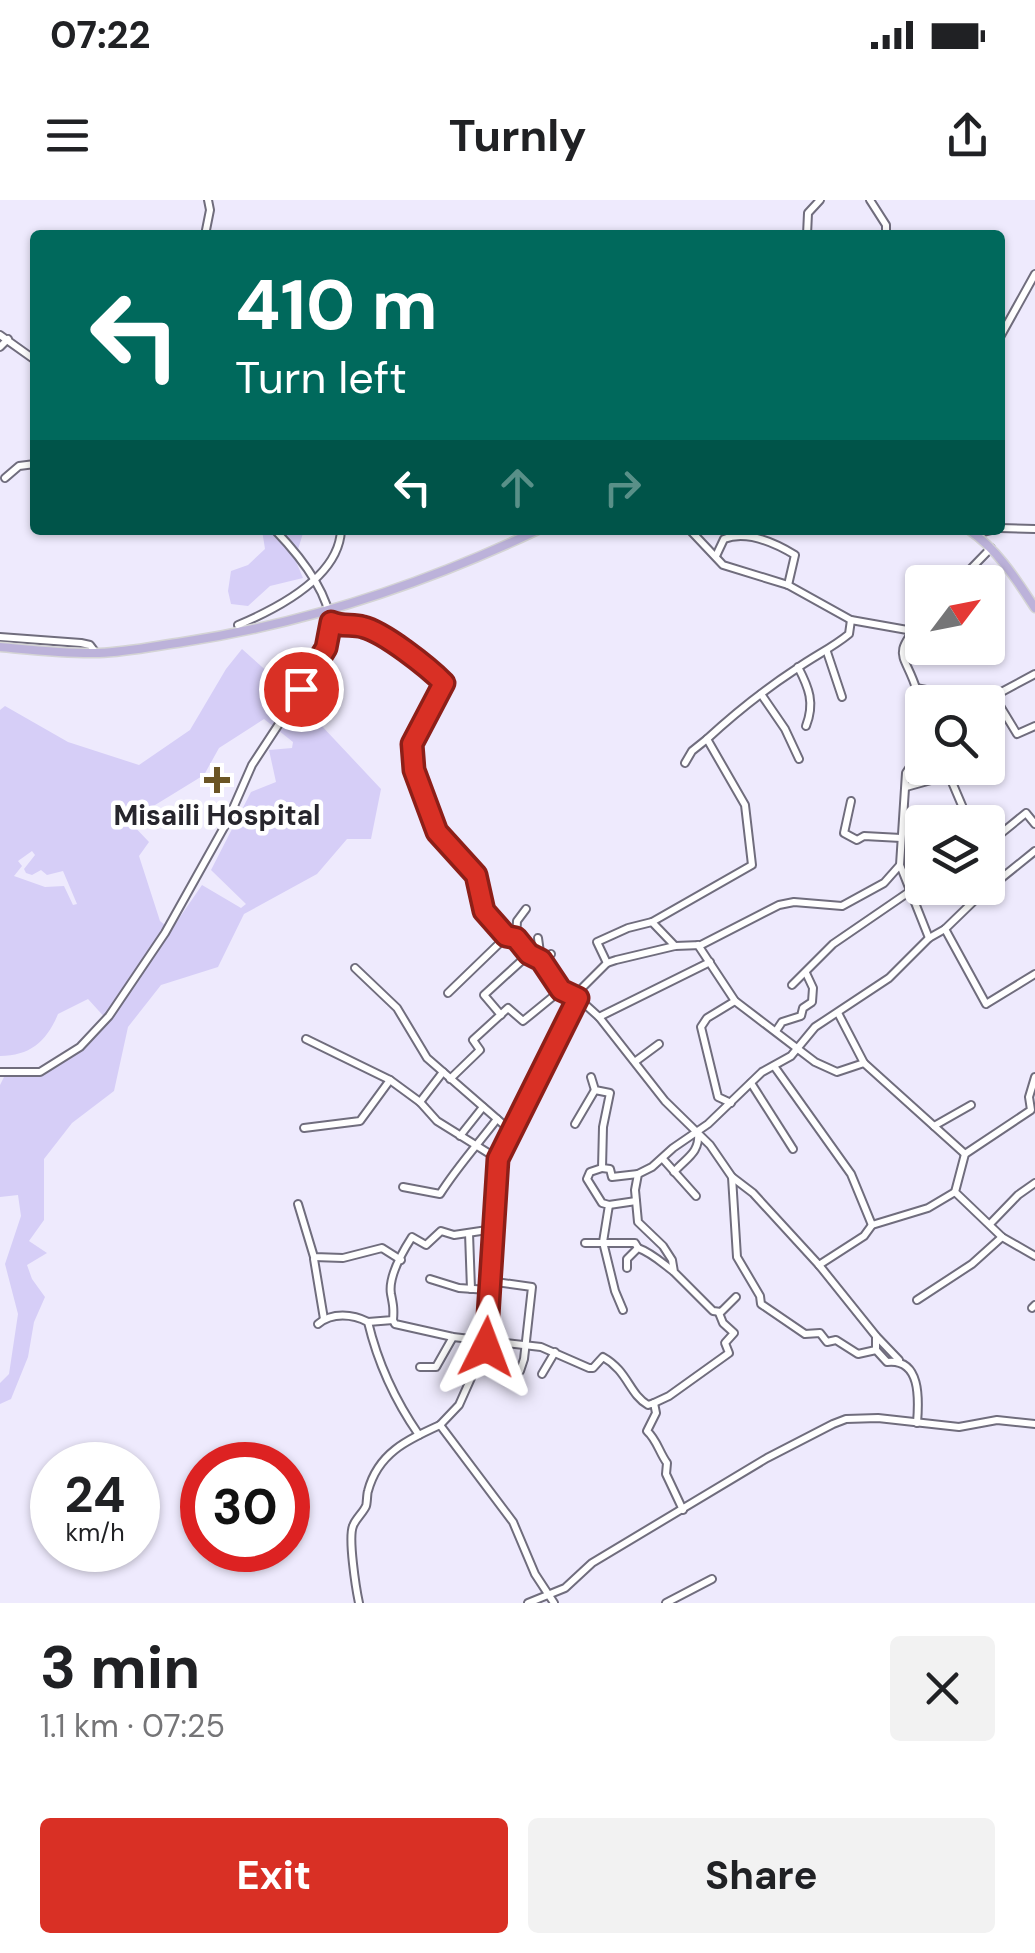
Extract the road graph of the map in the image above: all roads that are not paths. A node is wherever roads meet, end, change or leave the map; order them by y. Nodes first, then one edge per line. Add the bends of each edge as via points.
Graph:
1 (208, 200) edge
2 (820, 200) edge
3 (870, 200) edge
4 (205, 230) edge
5 (807, 230) edge
6 (886, 230) edge
7 (1035, 274) edge
8 (1005, 327) edge
9 (4, 337) edge
10 (0, 348) edge
11 (30, 356) edge
12 (30, 465) edge
13 (5, 478) dead end
14 (1005, 528) edge
15 (1035, 529) edge
16 (279, 535) edge
17 (340, 535) edge
18 (528, 535) edge
19 (695, 535) edge
20 (976, 535) edge
21 (991, 548) junction
22 (716, 556) junction
23 (974, 565) edge
24 (314, 580) junction
25 (788, 585) junction
26 (1035, 608) edge
27 (326, 612) junction
28 (852, 620) junction
29 (331, 622) junction
30 (238, 625) dead end
31 (905, 629) edge
32 (0, 637) edge
33 (905, 643) edge
34 (0, 647) edge
35 (827, 652) junction
36 (96, 653) junction
37 (798, 667) junction
38 (1035, 674) edge
39 (914, 685) edge
40 (1005, 690) edge
41 (761, 694) junction
42 (842, 696) dead end
43 (1005, 714) edge
44 (806, 726) dead end
45 (1035, 726) edge
46 (708, 739) junction
47 (800, 760) dead end
48 (685, 762) dead end
49 (910, 785) edge
50 (906, 786) joint
51 (851, 801) dead end
52 (1035, 824) edge
53 (1005, 830) edge
54 (900, 838) junction
55 (1035, 851) edge
56 (900, 864) junction
57 (905, 878) edge
58 (905, 893) edge
59 (915, 905) edge
60 (526, 909) dead end
61 (652, 922) junction
62 (945, 929) junction
63 (506, 936) junction
64 (516, 938) junction
65 (538, 938) dead end
66 (929, 938) junction
67 (698, 945) junction
68 (674, 946) junction
69 (529, 954) junction
70 (551, 954) dead end
71 (541, 960) junction
72 (710, 962) junction
73 (607, 963) junction
74 (355, 968) dead end
75 (806, 973) junction
76 (1035, 974) edge
77 (792, 985) dead end
78 (561, 990) junction
79 (448, 993) dead end
80 (578, 998) junction
81 (734, 1001) junction
82 (838, 1013) junction
83 (501, 1014) junction
84 (599, 1018) junction
85 (794, 1018) junction
86 (776, 1031) junction
87 (808, 1034) junction
88 (306, 1039) dead end
89 (659, 1044) dead end
90 (796, 1046) junction
91 (636, 1061) junction
92 (864, 1063) junction
93 (774, 1066) junction
94 (0, 1072) edge
95 (443, 1072) junction
96 (1035, 1077) edge
97 (450, 1078) junction
98 (591, 1078) dead end
99 (390, 1080) junction
100 (750, 1082) junction
101 (596, 1090) junction
102 (420, 1102) junction
103 (731, 1103) junction
104 (971, 1104) dead end
105 (484, 1107) junction
106 (497, 1119) junction
107 (575, 1124) dead end
108 (934, 1126) junction
109 (304, 1128) dead end
110 (511, 1131) junction
111 (698, 1132) junction
112 (460, 1136) junction
113 (477, 1147) junction
114 (794, 1148) dead end
115 (964, 1154) junction
116 (498, 1159) junction
117 (663, 1159) junction
118 (602, 1168) junction
119 (674, 1172) junction
120 (638, 1174) junction
121 (732, 1176) junction
122 (1035, 1183) edge
123 (403, 1187) dead end
124 (955, 1192) junction
125 (696, 1196) dead end
126 (636, 1200) junction
127 (298, 1204) dead end
128 (609, 1205) junction
129 (990, 1224) junction
130 (872, 1225) junction
131 (494, 1228) junction
132 (469, 1233) junction
133 (1002, 1237) junction
134 (603, 1242) junction
135 (585, 1243) dead end
136 (638, 1248) junction
137 (1035, 1255) edge
138 (314, 1258) junction
139 (401, 1260) junction
140 (819, 1265) junction
141 (626, 1268) dead end
142 (674, 1272) junction
143 (430, 1279) dead end
144 (489, 1286) junction
145 (471, 1289) junction
146 (736, 1297) dead end
147 (917, 1300) dead end
148 (624, 1310) dead end
149 (719, 1313) junction
150 (393, 1320) junction
151 (368, 1322) junction
152 (876, 1336) junction
153 (453, 1337) junction
154 (488, 1340) junction
155 (526, 1345) junction
156 (876, 1350) junction
157 (555, 1352) junction
158 (899, 1360) junction
159 (420, 1366) dead end
160 (520, 1371) dead end
161 (542, 1374) dead end
162 (654, 1403) junction
163 (917, 1423) junction
164 (1035, 1424) edge
165 (440, 1425) junction
166 (420, 1435) junction
167 (683, 1510) junction
168 (712, 1579) dead end
169 (547, 1595) junction
170 (358, 1603) edge
171 (528, 1603) edge
172 (554, 1603) edge
173 (666, 1603) edge

1 - 4 street
2 - 5 street via 808,213
3 - 6 street
7 - 8 street
9 - 10 street
9 - 11 street
12 - 13 street
14 - 15 street
16 - 24 street
17 - 24 street via 340,545
18 - 27 main road
19 - 22 street
20 - 21 main road
21 - 23 street
21 - 26 main road
22 - 25 street via 735,570
22 - 25 street via 724,538 734,535 778,544 795,555
24 - 27 street
24 - 30 street
25 - 28 street
27 - 29 street
27 - 36 main road
28 - 31 street
28 - 35 street via 849,634
29 - 63 street via 362,626 444,683 412,744 414,770 437,832 476,875 484,911
29 - 94 street via 319,664 252,765 165,932 109,1016 80,1047 40,1072
32 - 36 street via 80,643
33 - 39 street via 904,665
34 - 36 main road
35 - 37 street
35 - 42 street
37 - 41 street
37 - 44 street via 810,691
38 - 40 street
41 - 46 street
41 - 47 street
43 - 45 street via 1018,736
46 - 48 street
46 - 61 street via 745,805 752,865
49 - 50 street
50 - 54 street
51 - 54 street via 844,833 857,840
52 - 53 street via 1026,813
54 - 56 street
55 - 62 street
56 - 57 street
56 - 67 street via 884,883 842,906 779,905
58 - 75 street via 833,944
59 - 66 street
60 - 64 street
61 - 68 street
61 - 73 street via 597,942
62 - 66 street
62 - 76 street via 986,1004
63 - 64 street
63 - 79 street
64 - 69 street
65 - 71 street
66 - 82 street via 889,978
67 - 68 street
67 - 72 street
68 - 73 street
69 - 71 street
69 - 83 street via 484,995
70 - 71 street
71 - 78 street
72 - 81 street
72 - 84 street
73 - 80 street
74 - 95 street via 397,1008 426,1058
75 - 77 street
75 - 85 street via 812,1002
78 - 80 street
78 - 83 street via 523,1022 508,1008
80 - 84 street
80 - 110 street
81 - 86 street
81 - 103 street via 700,1027 718,1097
82 - 87 street
82 - 92 street
83 - 97 street via 473,1040 480,1050
84 - 91 street
85 - 86 street
85 - 87 street
86 - 90 street
87 - 90 street
88 - 99 street
89 - 91 street
90 - 92 street via 837,1072
90 - 93 street
91 - 111 street
92 - 108 street
93 - 100 street
93 - 130 street via 851,1174
95 - 97 street
95 - 102 street
96 - 115 street via 1028,1114
97 - 105 street
98 - 101 street
99 - 102 street
99 - 109 street via 360,1120
100 - 103 street
100 - 114 street
101 - 107 street
101 - 118 street via 610,1093
102 - 112 street
103 - 111 street
104 - 108 street
105 - 106 street
105 - 112 street
106 - 110 street
106 - 113 street
108 - 115 street
110 - 116 street
111 - 117 street
111 - 119 street via 694,1154
111 - 121 street
112 - 113 street
113 - 116 street
113 - 123 street via 440,1194
115 - 124 street
116 - 131 street
117 - 119 street
117 - 120 street
118 - 120 street via 616,1178
118 - 128 street via 587,1180
119 - 125 street
120 - 126 street
121 - 140 street
121 - 156 street via 737,1258 761,1304 804,1334 820,1332 827,1342 836,1340 858,1354
122 - 129 street
124 - 129 street
124 - 130 street
126 - 128 street
126 - 142 street via 638,1222 663,1246
127 - 138 street
128 - 134 street
129 - 133 street
130 - 140 street
131 - 132 street
131 - 144 street
132 - 139 street via 441,1231 426,1245 412,1238
132 - 145 street
133 - 137 street
133 - 147 street
134 - 135 street
134 - 136 street
134 - 148 street
136 - 141 street
136 - 142 street
138 - 139 street via 382,1248
138 - 151 street via 321,1322 356,1316
139 - 150 street via 391,1293
140 - 152 street
142 - 149 street
143 - 145 street
144 - 145 street
144 - 154 street
144 - 155 street via 532,1288
146 - 149 street
149 - 162 street via 734,1334 725,1343 728,1353
150 - 151 street
150 - 153 street
151 - 166 street via 377,1360
152 - 156 street
152 - 158 street
153 - 154 street
153 - 159 street via 436,1368
154 - 155 street
154 - 165 street via 459,1404
155 - 157 street
155 - 160 street
156 - 158 street via 886,1362
157 - 161 street
157 - 162 street via 592,1368 603,1357 620,1368 640,1400
158 - 163 street via 920,1392
162 - 167 street via 656,1414 646,1430 668,1464 666,1474
163 - 164 street
163 - 167 street via 878,1418 832,1424
165 - 166 street
165 - 169 street via 506,1511
166 - 170 street via 379,1464 353,1526
167 - 169 street
168 - 173 street
169 - 171 street
169 - 172 street

